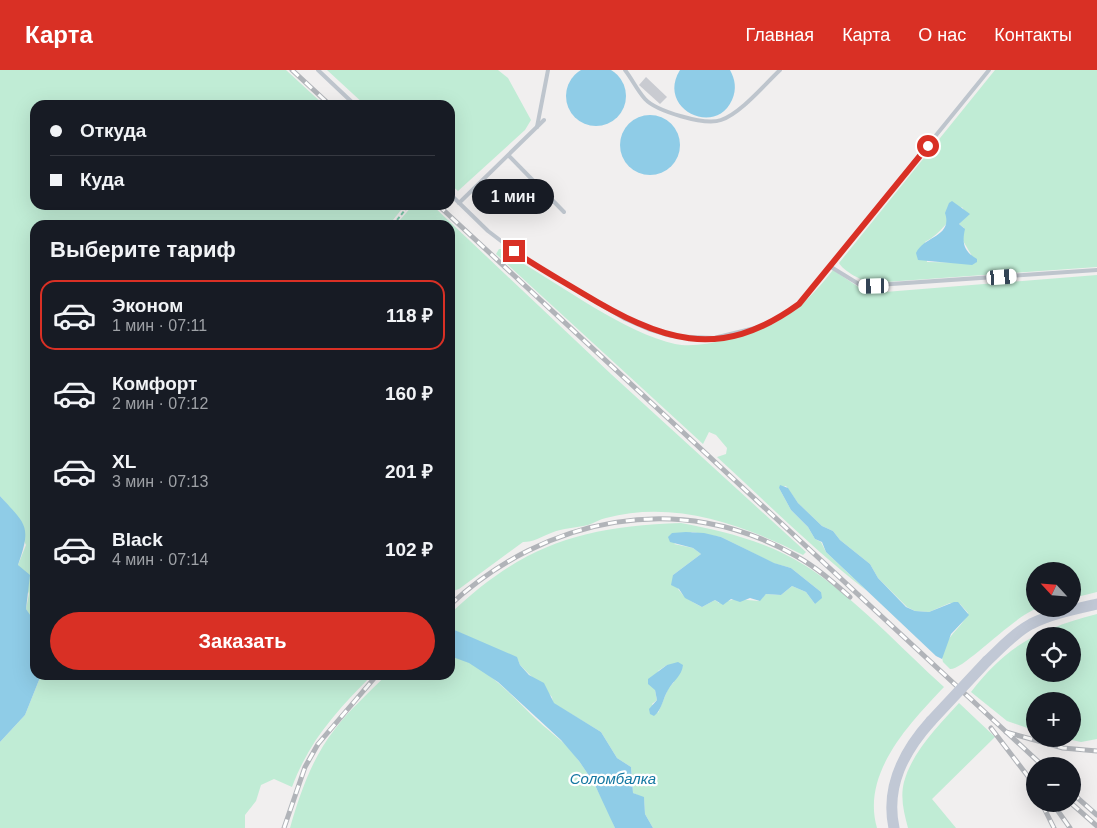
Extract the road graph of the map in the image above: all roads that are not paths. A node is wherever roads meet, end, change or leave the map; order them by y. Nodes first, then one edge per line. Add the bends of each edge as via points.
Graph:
1 (318, 70) edge
2 (548, 70) edge
3 (625, 70) edge
4 (780, 70) edge
5 (989, 70) edge
6 (350, 100) edge
7 (544, 120) dead end
8 (537, 127) junction
9 (509, 156) junction
10 (455, 199) edge
11 (459, 203) junction
12 (564, 212) dead end
13 (831, 266) junction
14 (1097, 270) edge
15 (1097, 604) edge
16 (894, 828) edge

1 - 6 lane
2 - 8 lane
3 - 4 lane via 646,100 666,112 710,121 720,121 738,110
5 - 13 lane
7 - 8 lane
8 - 9 lane
9 - 11 lane
9 - 12 lane
10 - 11 lane
11 - 13 lane via 522,257 626,319 671,336 714,338 759,327 799,304
13 - 14 lane via 862,286
15 - 16 main road, bridge via 1046,618 1015,634 931,720 910,747 896,776 891,801

